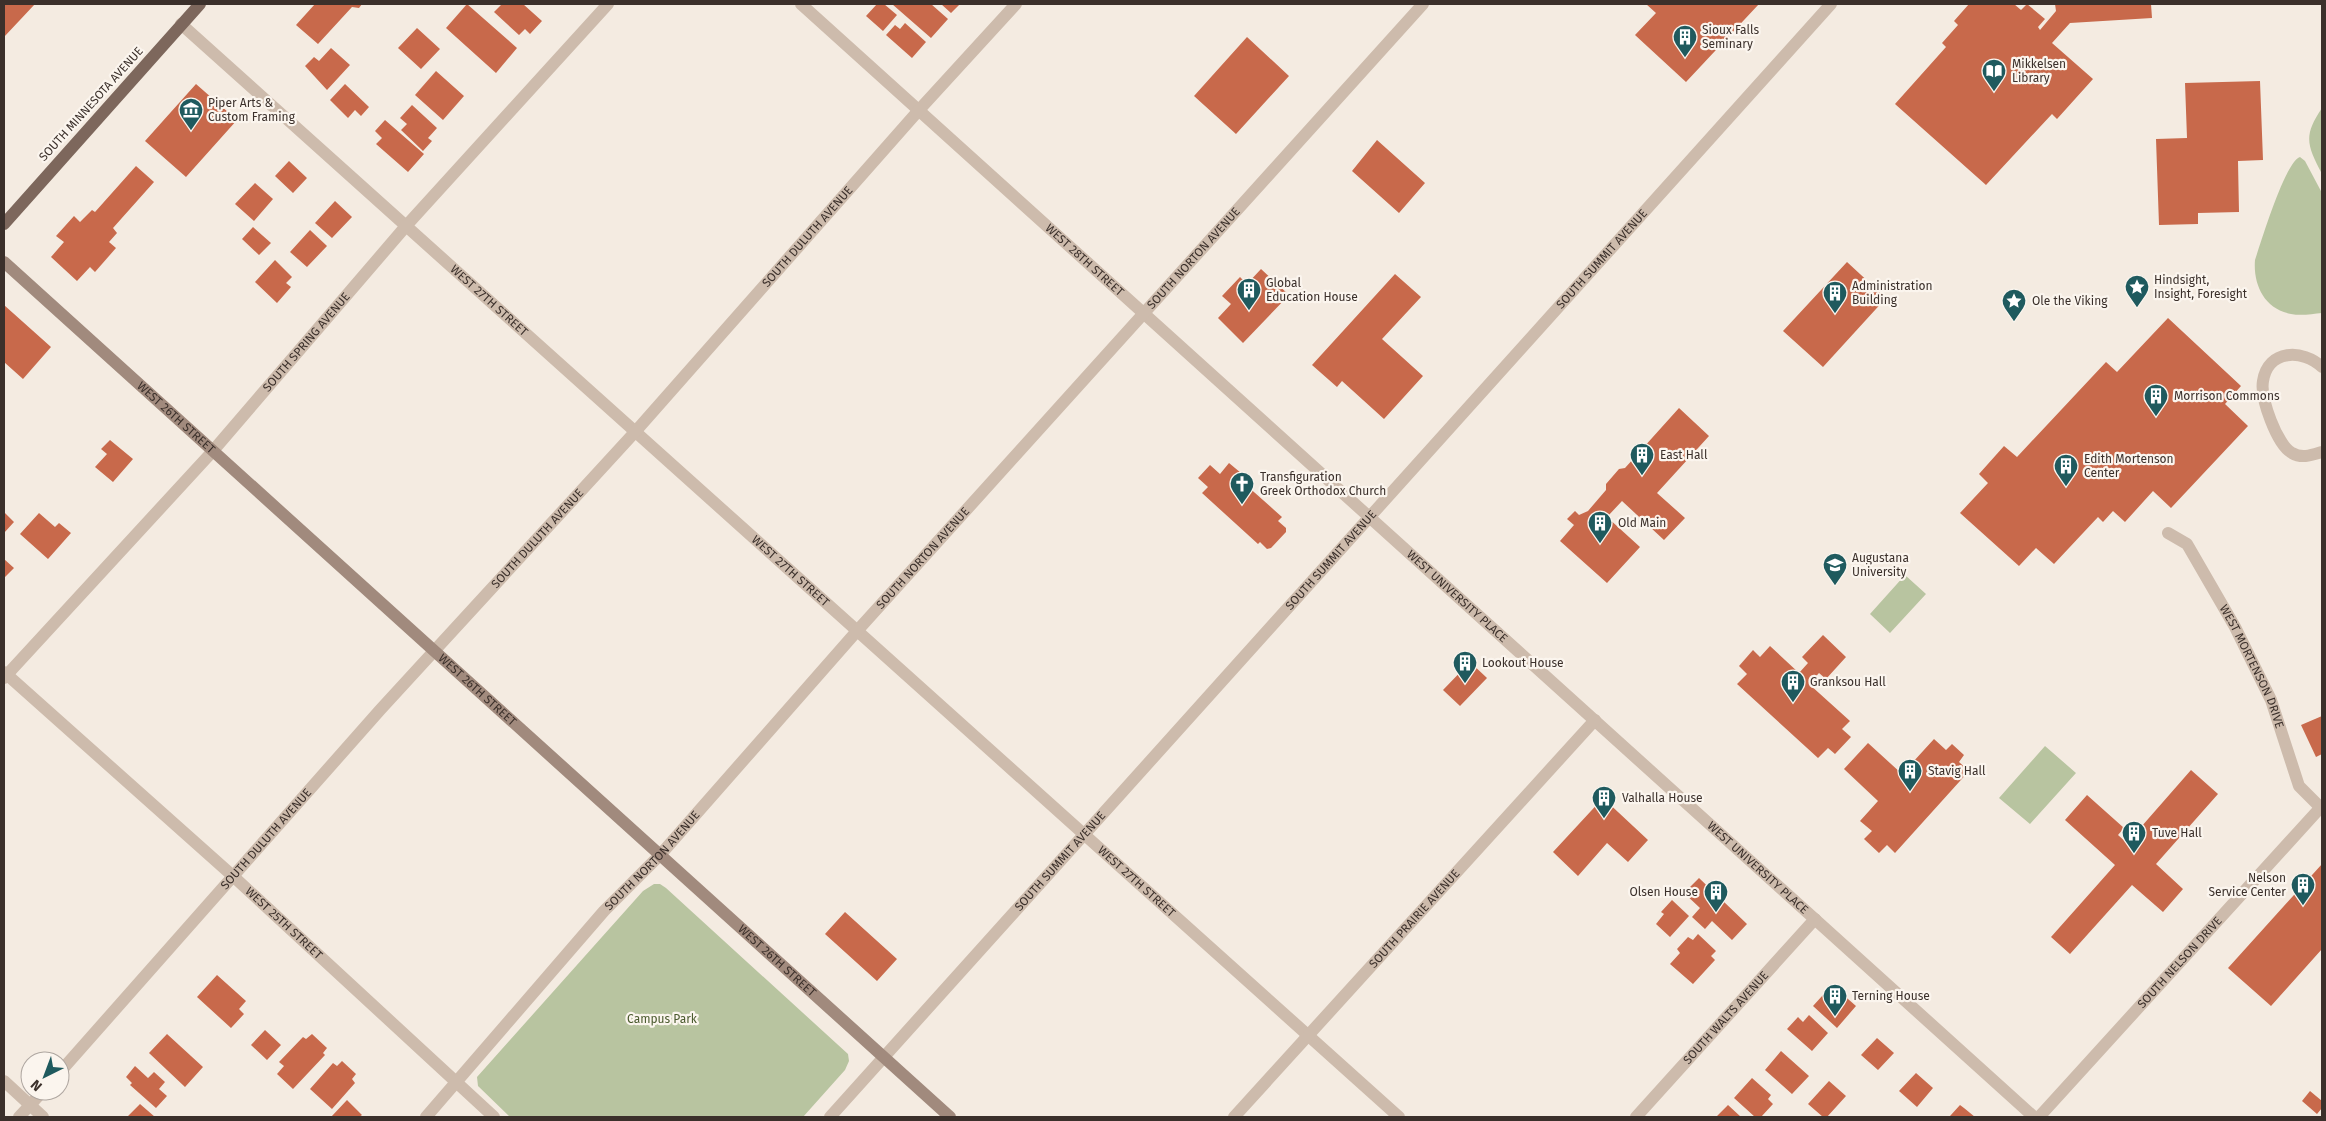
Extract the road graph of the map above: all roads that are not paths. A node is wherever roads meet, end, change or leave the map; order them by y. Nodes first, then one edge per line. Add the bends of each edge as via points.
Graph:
1 (200, 4) edge
2 (608, 4) edge
3 (801, 4) edge
4 (1016, 4) edge
5 (1423, 4) edge
6 (1831, 4) edge
7 (181, 24) junction
8 (919, 110) junction
9 (4, 224) edge
10 (406, 226) junction
11 (4, 262) edge
12 (1145, 314) junction
13 (2322, 367) edge
14 (635, 432) junction
15 (212, 452) junction
16 (2322, 452) edge
17 (1369, 517) junction
18 (2168, 533) dead end
19 (857, 631) junction
20 (436, 650) junction
21 (5, 675) edge
22 (1595, 720) junction
23 (2322, 808) edge
24 (1084, 835) junction
25 (661, 854) junction
26 (234, 877) junction
27 (1815, 919) junction
28 (1307, 1035) junction
29 (884, 1058) junction
30 (70, 1061) edge
31 (4, 1080) edge
32 (457, 1084) junction
33 (34, 1101) edge
34 (30, 1106) junction
35 (20, 1117) edge
36 (43, 1117) edge
37 (426, 1117) edge
38 (494, 1117) edge
39 (830, 1117) edge
40 (950, 1117) edge
41 (1234, 1117) edge
42 (1398, 1117) edge
43 (1636, 1117) edge
44 (2034, 1117) edge
45 (2039, 1117) edge

1 - 7 main road, SOUTH MINNESOTA AVENUE
2 - 10 street, SOUTH SPRING AVENUE
3 - 8 street, WEST 28TH STREET
4 - 8 street, SOUTH DULUTH AVENUE
5 - 12 street, SOUTH NORTON AVENUE
6 - 17 street, SOUTH SUMMIT AVENUE
7 - 9 main road, SOUTH MINNESOTA AVENUE
7 - 10 street, WEST 27TH STREET
8 - 12 street, WEST 28TH STREET
8 - 14 street, SOUTH DULUTH AVENUE
10 - 14 street, WEST 27TH STREET
10 - 15 street, SOUTH SPRING AVENUE
11 - 15 main road, WEST 26TH STREET
12 - 17 street, WEST 28TH STREET
12 - 19 street, SOUTH NORTON AVENUE
13 - 16 street via 2314,360 2297,354 2282,356 2268,365 2263,382 2279,441 2293,454 2306,456
14 - 19 street, WEST 27TH STREET
14 - 20 street, SOUTH DULUTH AVENUE
15 - 20 main road, WEST 26TH STREET
15 - 21 street, SOUTH SPRING AVENUE
17 - 22 street, WEST UNIVERSITY PLACE
17 - 24 street, SOUTH SUMMIT AVENUE
18 - 23 street, WEST MORTENSON DRIVE via 2186,544 2235,627 2271,700 2299,786
19 - 24 street, WEST 27TH STREET
19 - 25 street, SOUTH NORTON AVENUE
20 - 25 main road, WEST 26TH STREET
20 - 26 street, SOUTH DULUTH AVENUE
21 - 26 street, WEST 25TH STREET
22 - 27 street, WEST UNIVERSITY PLACE
22 - 28 street, SOUTH PRAIRIE AVENUE
23 - 45 street, SOUTH NELSON DRIVE
24 - 28 street, WEST 27TH STREET
24 - 29 street, SOUTH SUMMIT AVENUE
25 - 29 main road, WEST 26TH STREET
25 - 32 street, SOUTH NORTON AVENUE via 604,911
26 - 30 street, SOUTH DULUTH AVENUE
26 - 32 street, WEST 25TH STREET
27 - 43 street, SOUTH WALTS AVENUE
27 - 44 street, WEST UNIVERSITY PLACE
28 - 41 street, SOUTH PRAIRIE AVENUE
28 - 42 street, WEST 27TH STREET
29 - 39 street, SOUTH SUMMIT AVENUE
29 - 40 main road, WEST 26TH STREET
31 - 34 street
32 - 37 street, SOUTH NORTON AVENUE
32 - 38 street, WEST 25TH STREET
33 - 34 street
34 - 35 street
34 - 36 street

